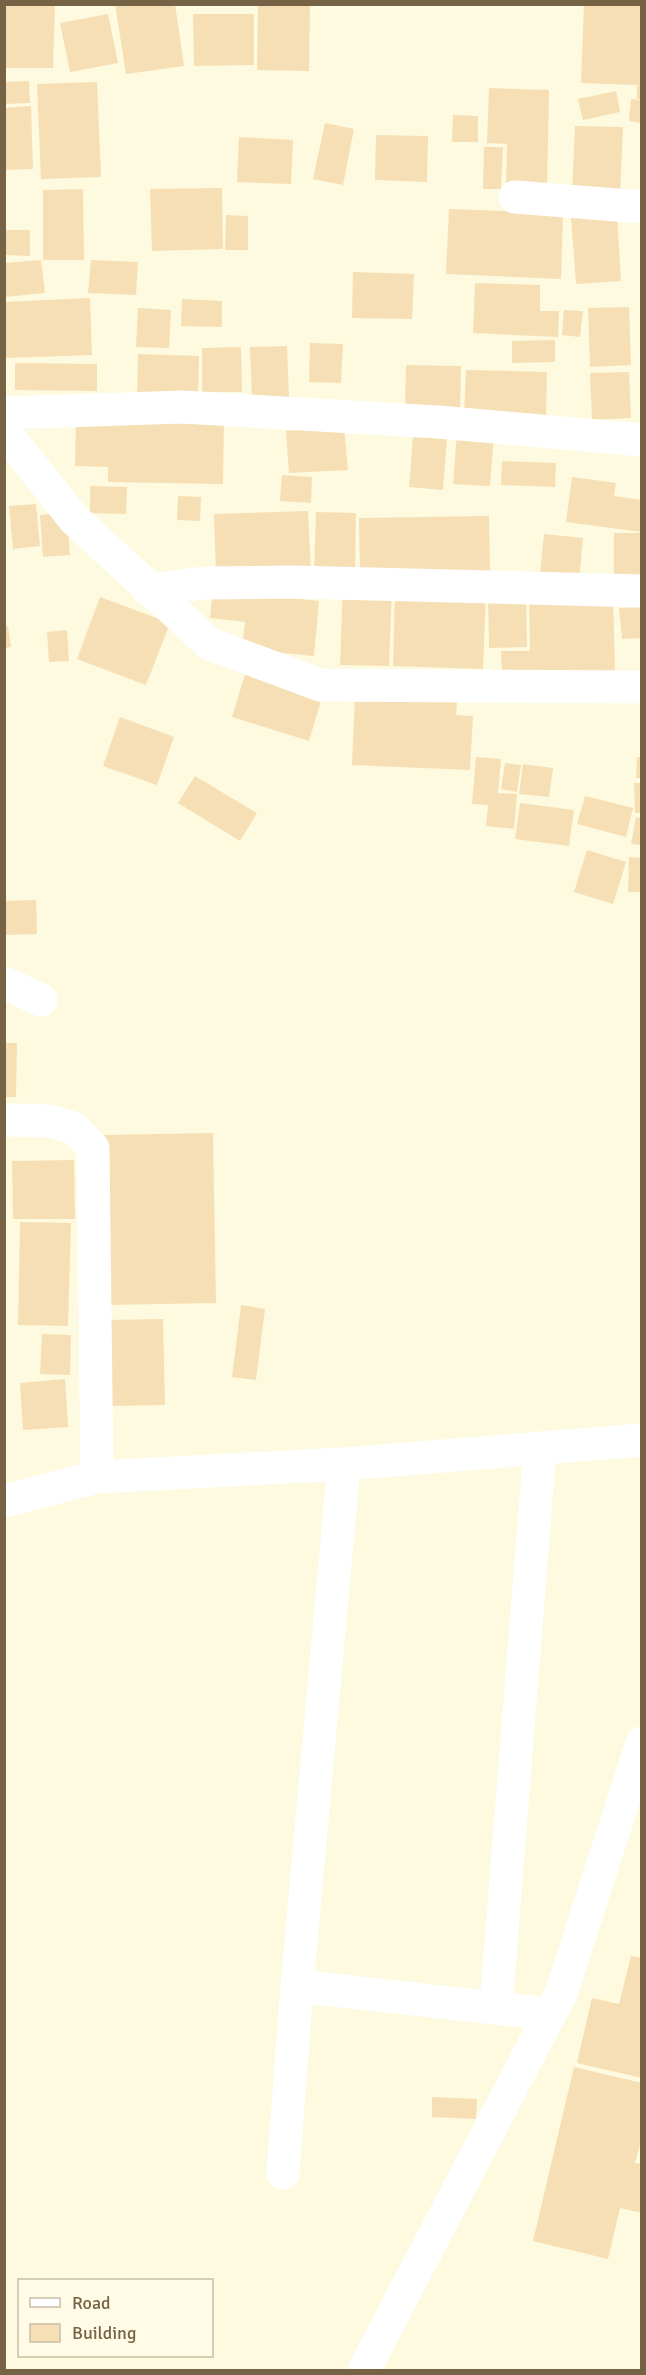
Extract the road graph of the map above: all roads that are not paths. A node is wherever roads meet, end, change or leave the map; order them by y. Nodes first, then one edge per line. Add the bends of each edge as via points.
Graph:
1 (515, 197) dead end
2 (642, 207) edge
3 (4, 413) edge
4 (4, 431) edge
5 (642, 440) edge
6 (148, 590) junction
7 (642, 591) edge
8 (642, 687) edge
9 (4, 983) edge
10 (41, 1000) dead end
11 (4, 1120) edge
12 (642, 1440) edge
13 (540, 1448) junction
14 (344, 1464) junction
15 (97, 1477) junction
16 (4, 1501) edge
17 (642, 1743) edge
18 (297, 1986) junction
19 (496, 2006) junction
20 (550, 2013) junction
21 (283, 2173) dead end
22 (364, 2370) edge

1 - 2 street
3 - 5 street via 182,407 438,422
4 - 6 street via 74,519
6 - 7 street via 203,583 293,582
6 - 8 street via 210,644 320,685
9 - 10 street
11 - 15 street via 50,1121 74,1128 93,1148
12 - 13 street
13 - 14 street
13 - 19 street
14 - 15 street
14 - 18 street
15 - 16 street
17 - 20 street via 562,1991
18 - 19 street
18 - 21 street
19 - 20 street
20 - 22 street

